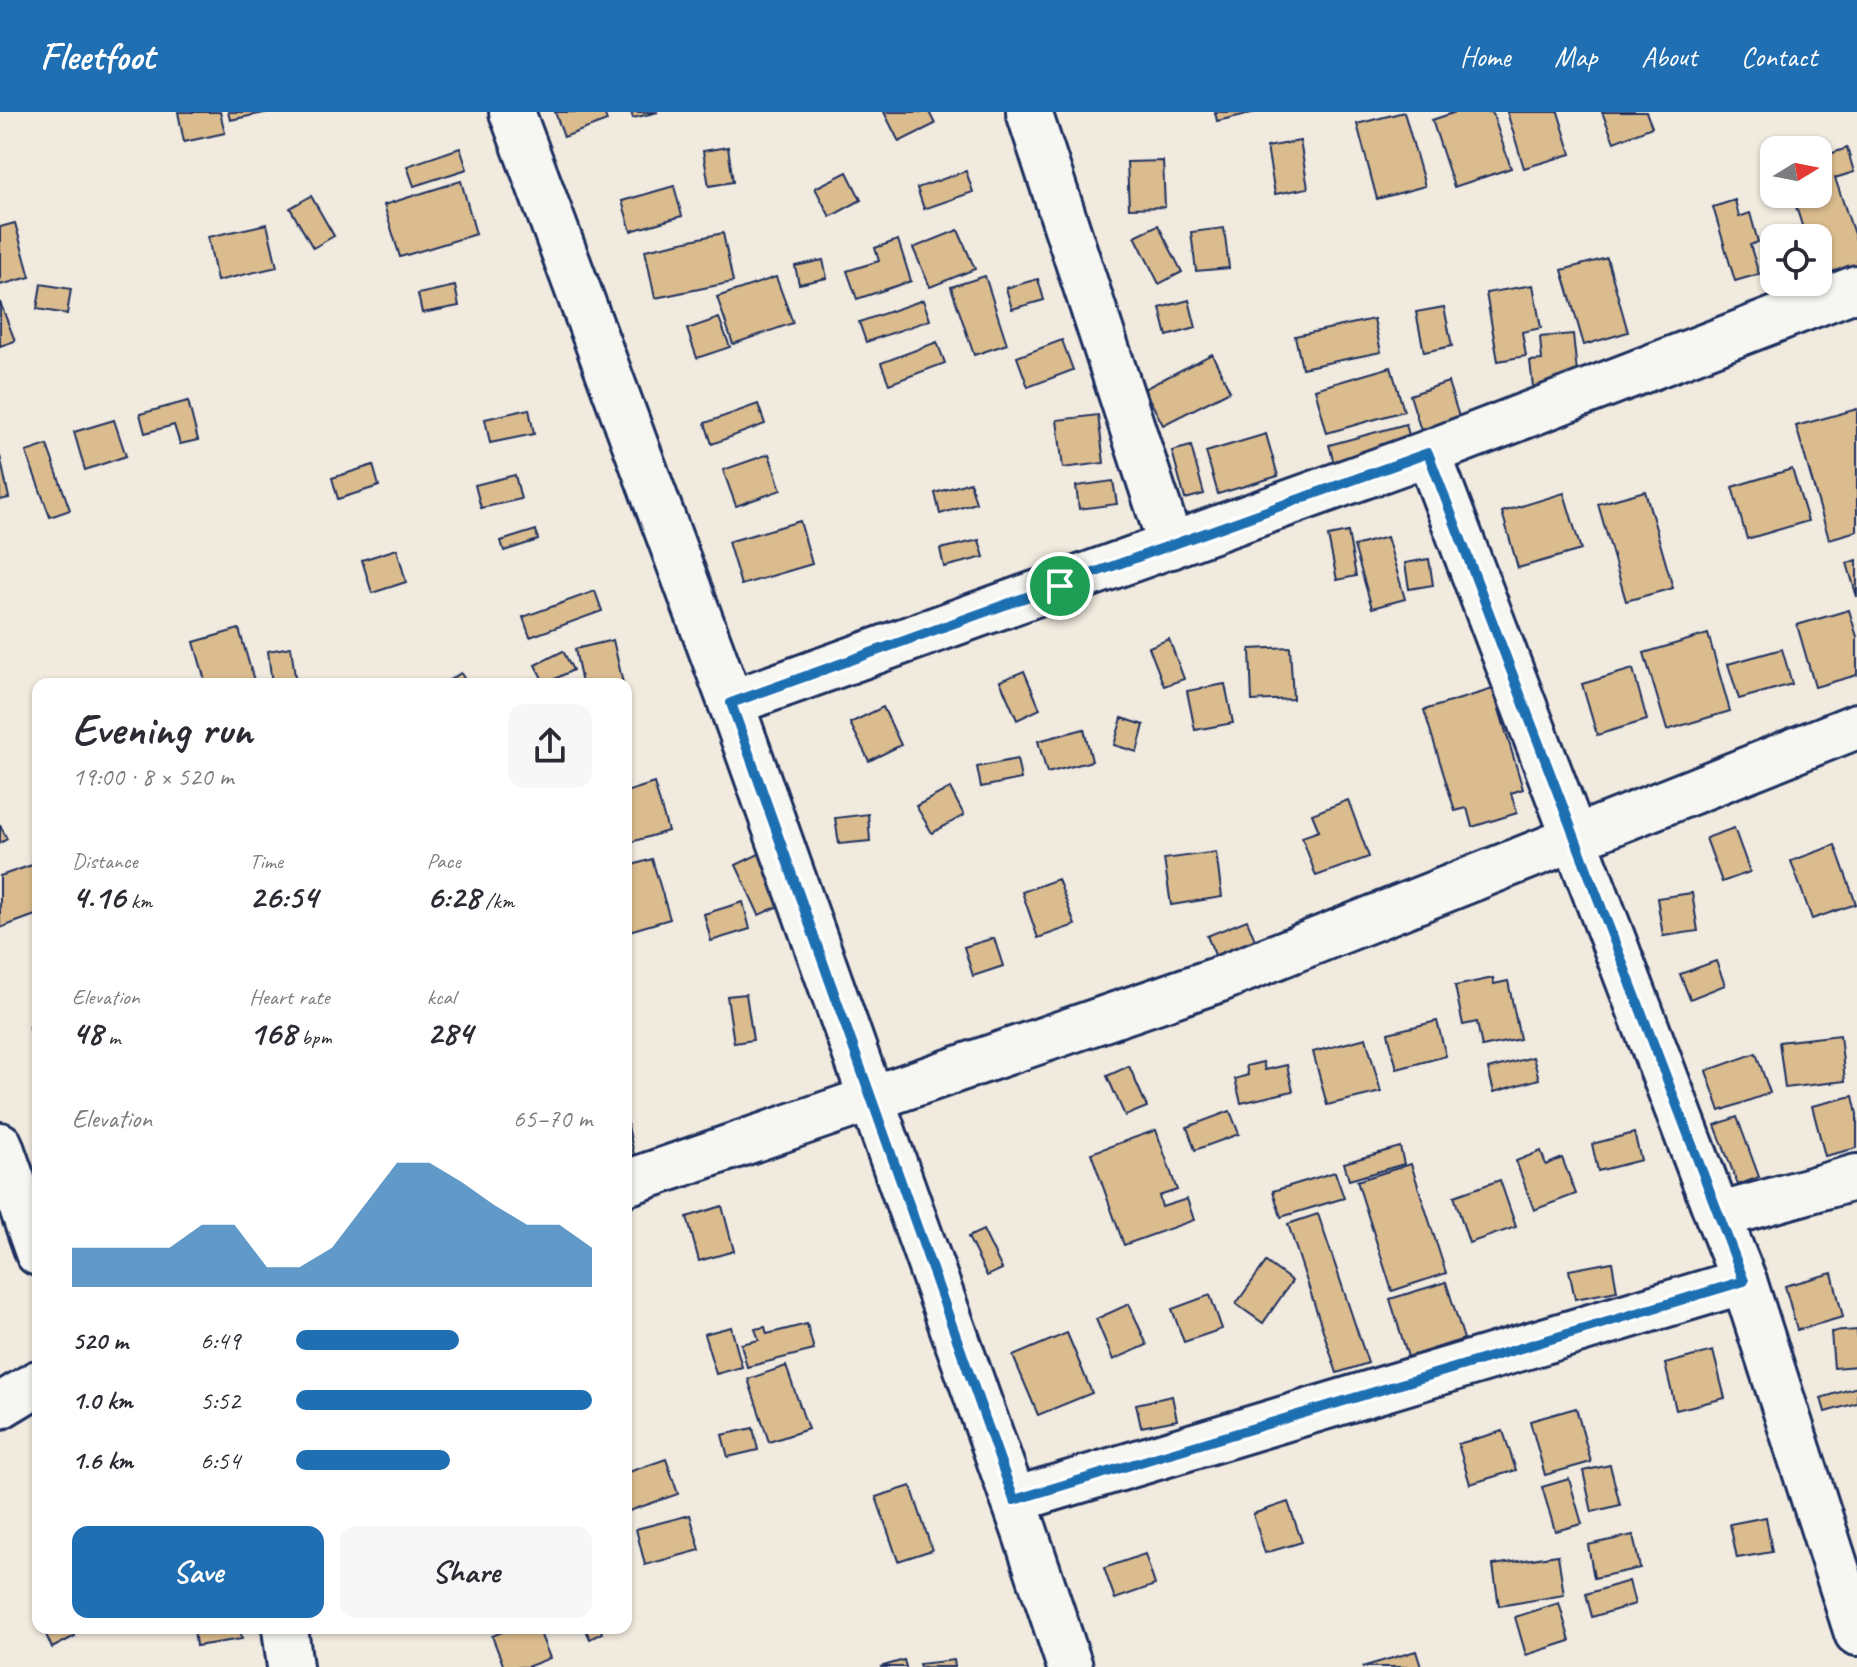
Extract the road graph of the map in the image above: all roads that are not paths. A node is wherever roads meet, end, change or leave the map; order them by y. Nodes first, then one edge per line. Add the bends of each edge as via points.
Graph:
1 (512, 112) edge
2 (1029, 112) edge
3 (1857, 288) edge
4 (1428, 453) junction
5 (1171, 546) junction
6 (731, 703) junction
7 (1857, 726) edge
8 (1574, 837) junction
9 (870, 1100) junction
10 (0, 1145) edge
11 (1857, 1177) edge
12 (632, 1181) edge
13 (1718, 1216) junction
14 (32, 1236) edge
15 (1744, 1281) junction
16 (32, 1387) edge
17 (0, 1406) edge
18 (1014, 1500) junction
19 (1857, 1633) edge
20 (286, 1634) edge
21 (290, 1667) edge
22 (1070, 1667) edge

1 - 6 street
2 - 5 street
3 - 4 street
4 - 5 street
4 - 8 street
5 - 6 street
6 - 9 street
7 - 8 street
8 - 9 street via 1220,979
8 - 13 street
9 - 12 street
9 - 18 street
10 - 14 street
11 - 13 street
13 - 15 street
15 - 18 street
15 - 19 street
16 - 17 street
18 - 22 street
20 - 21 street

